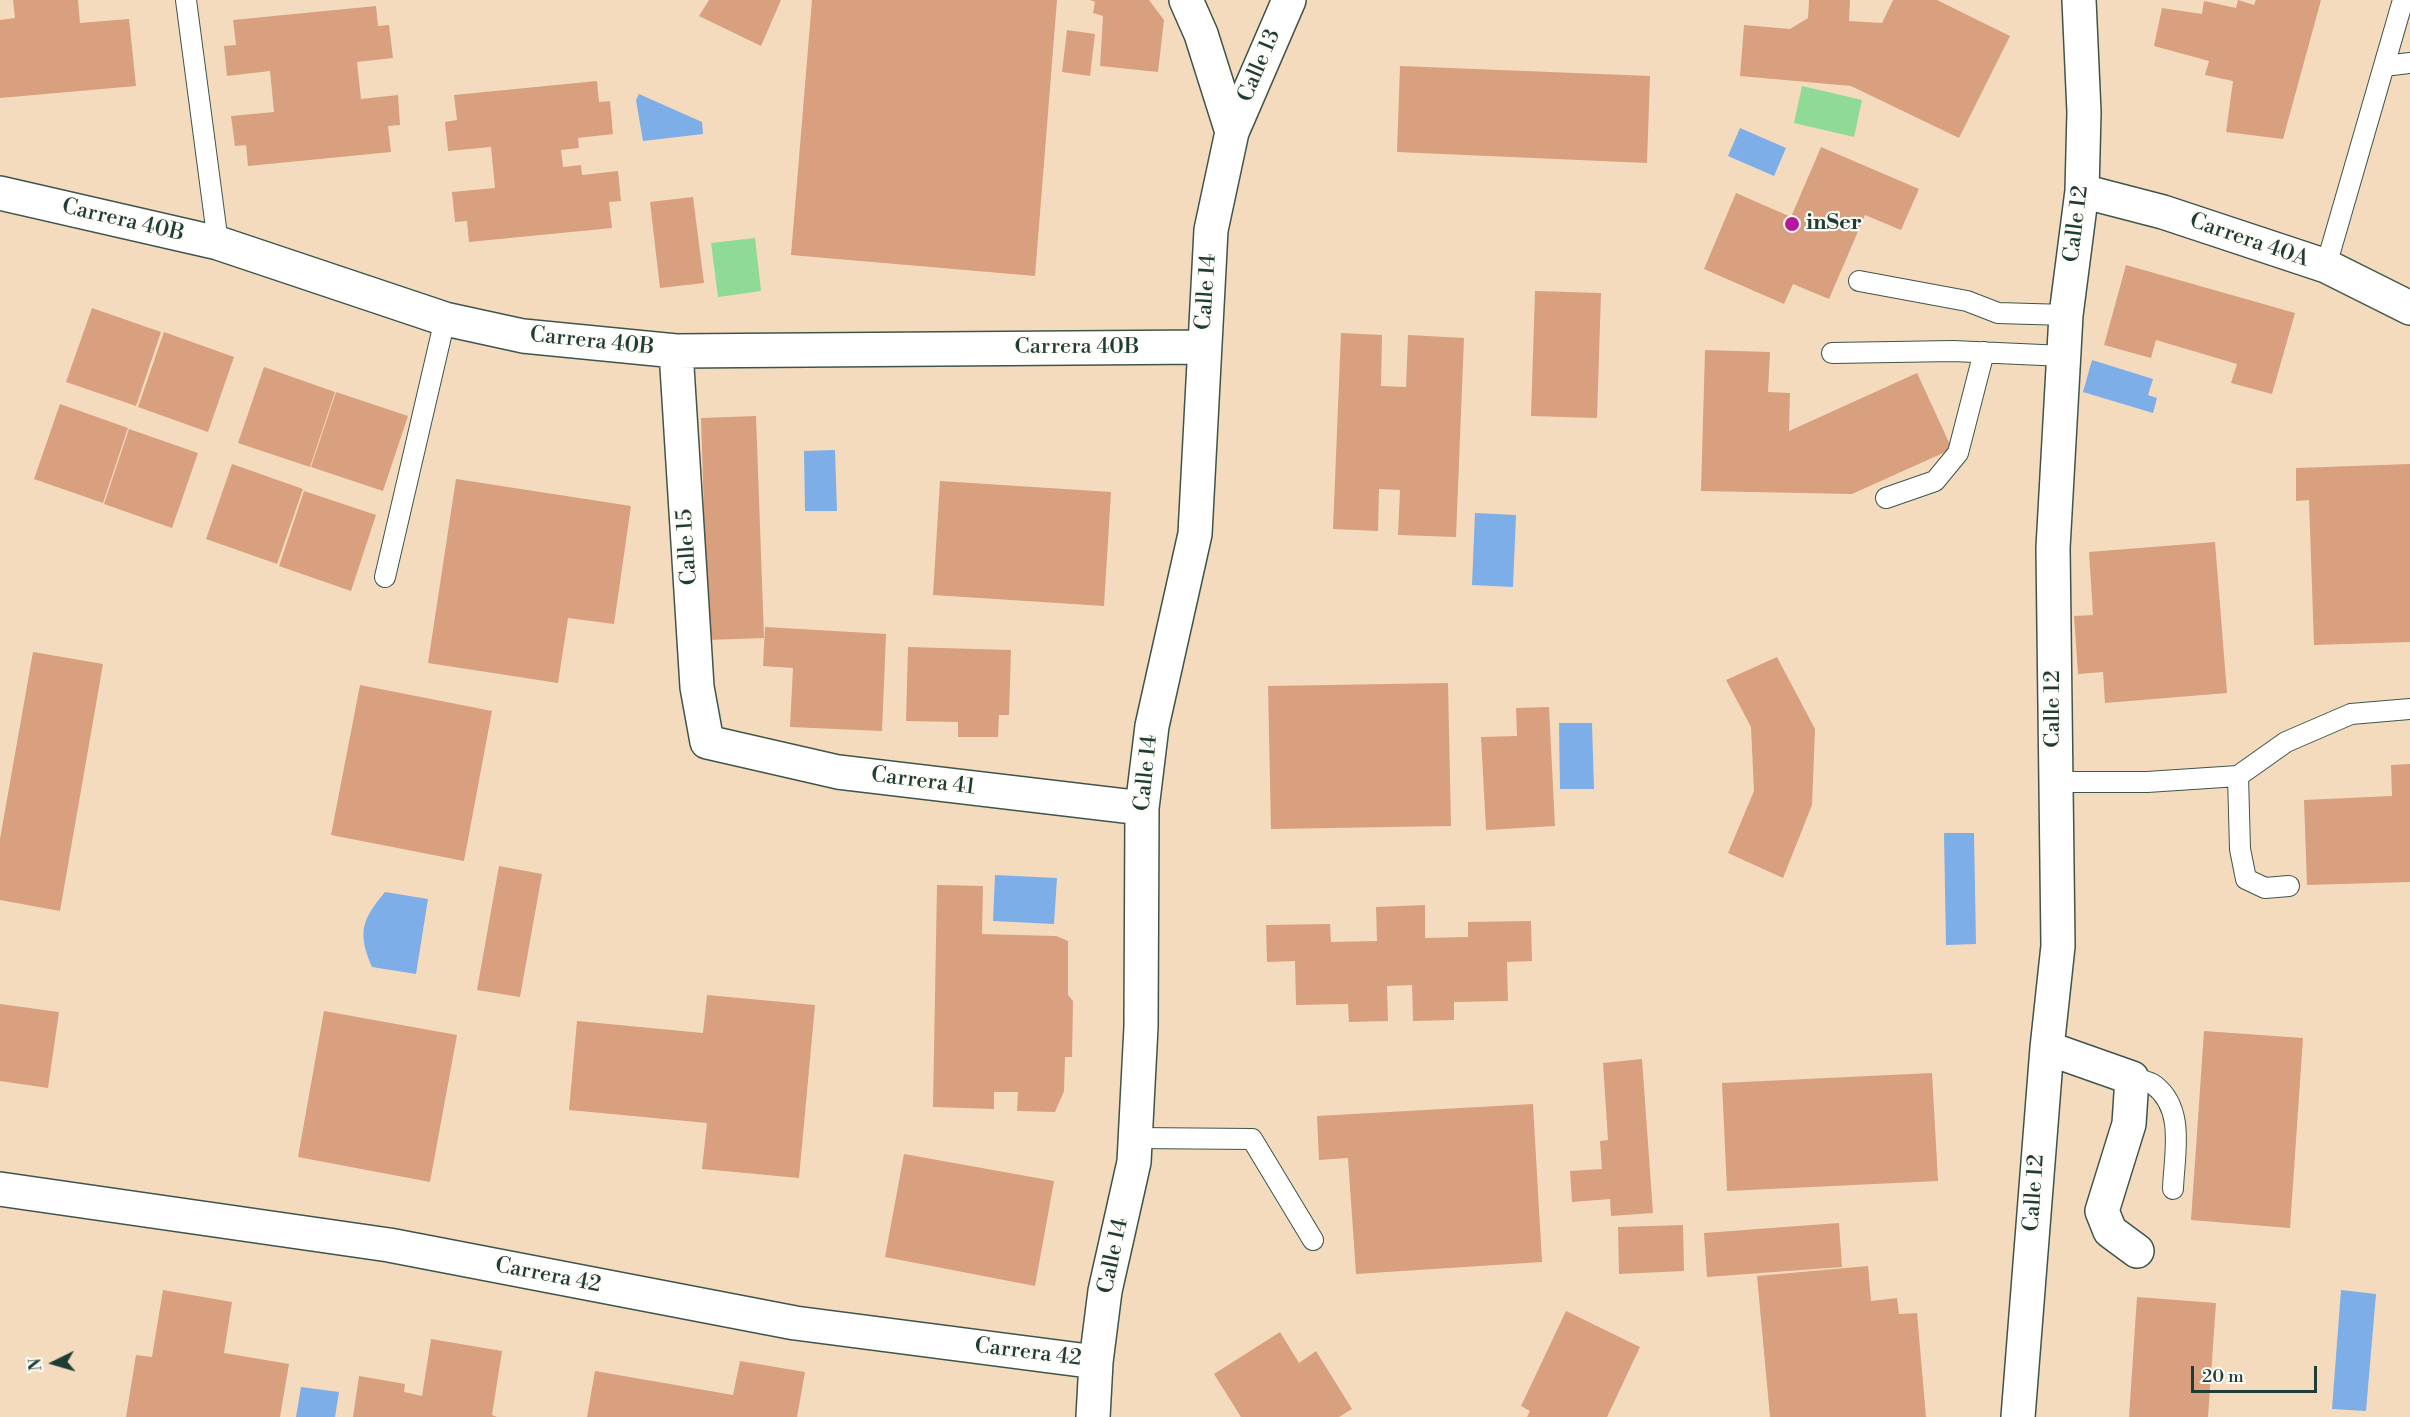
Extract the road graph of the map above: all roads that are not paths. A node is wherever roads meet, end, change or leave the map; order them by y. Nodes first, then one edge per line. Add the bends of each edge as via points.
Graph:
1 (186, 0) edge
2 (1186, 0) edge
3 (1289, 0) edge
4 (2079, 0) edge
5 (2403, 0) edge
6 (2410, 63) edge
7 (2384, 66) junction
8 (1232, 132) junction
9 (2082, 191) junction
10 (0, 193) edge
11 (218, 243) junction
12 (2326, 266) junction
13 (1859, 281) dead end
14 (2410, 308) edge
15 (2066, 315) junction
16 (444, 319) junction
17 (1204, 347) junction
18 (676, 351) junction
19 (1984, 352) junction
20 (1832, 353) dead end
21 (2064, 356) junction
22 (1886, 498) dead end
23 (385, 577) dead end
24 (2410, 709) edge
25 (707, 742) joint
26 (2238, 776) junction
27 (2054, 782) junction
28 (1142, 808) junction
29 (2289, 886) dead end
30 (2047, 1048) junction
31 (2132, 1078) junction
32 (1136, 1138) junction
33 (0, 1189) edge
34 (2173, 1189) dead end
35 (1313, 1240) dead end
36 (2137, 1251) dead end
37 (1096, 1362) junction
38 (1093, 1417) edge
39 (2018, 1417) edge

1 - 11 lane
2 - 8 street via 1202,34
3 - 8 street, Calle 13
4 - 9 street, Calle 12 via 2084,112
5 - 7 lane
6 - 7 lane
7 - 12 lane
8 - 17 street, Calle 14 via 1211,230
9 - 12 street, Carrera 40A via 2163,212
9 - 15 street, Calle 12
10 - 11 street, Carrera 40B
11 - 16 street, Carrera 40B
12 - 14 street, Carrera 40A
13 - 15 lane via 1967,301 1998,313
15 - 21 street, Calle 12
16 - 18 street, Carrera 40B via 523,336
16 - 23 lane
17 - 18 street, Carrera 40B
17 - 28 street, Calle 14 via 1195,534 1152,726
18 - 25 street, Calle 15 via 698,687
19 - 20 lane
19 - 21 lane
19 - 22 lane via 1958,453 1935,482
21 - 27 street, Calle 12 via 2053,548
24 - 26 lane via 2351,714 2286,742
25 - 28 street, Carrera 41 via 838,772
26 - 27 lane
26 - 29 lane via 2240,849 2247,879 2265,888
27 - 30 street, Calle 12 via 2058,946
28 - 32 street, Calle 14
30 - 31 street
30 - 39 street, Calle 12
31 - 34 lane via 2153,1084 2170,1103 2176,1123
31 - 36 street via 2129,1124 2102,1211 2110,1231
32 - 35 lane via 1252,1139
32 - 37 street, Calle 14 via 1105,1291
33 - 37 street, Carrera 42 via 389,1245 795,1323
37 - 38 street, Calle 14

